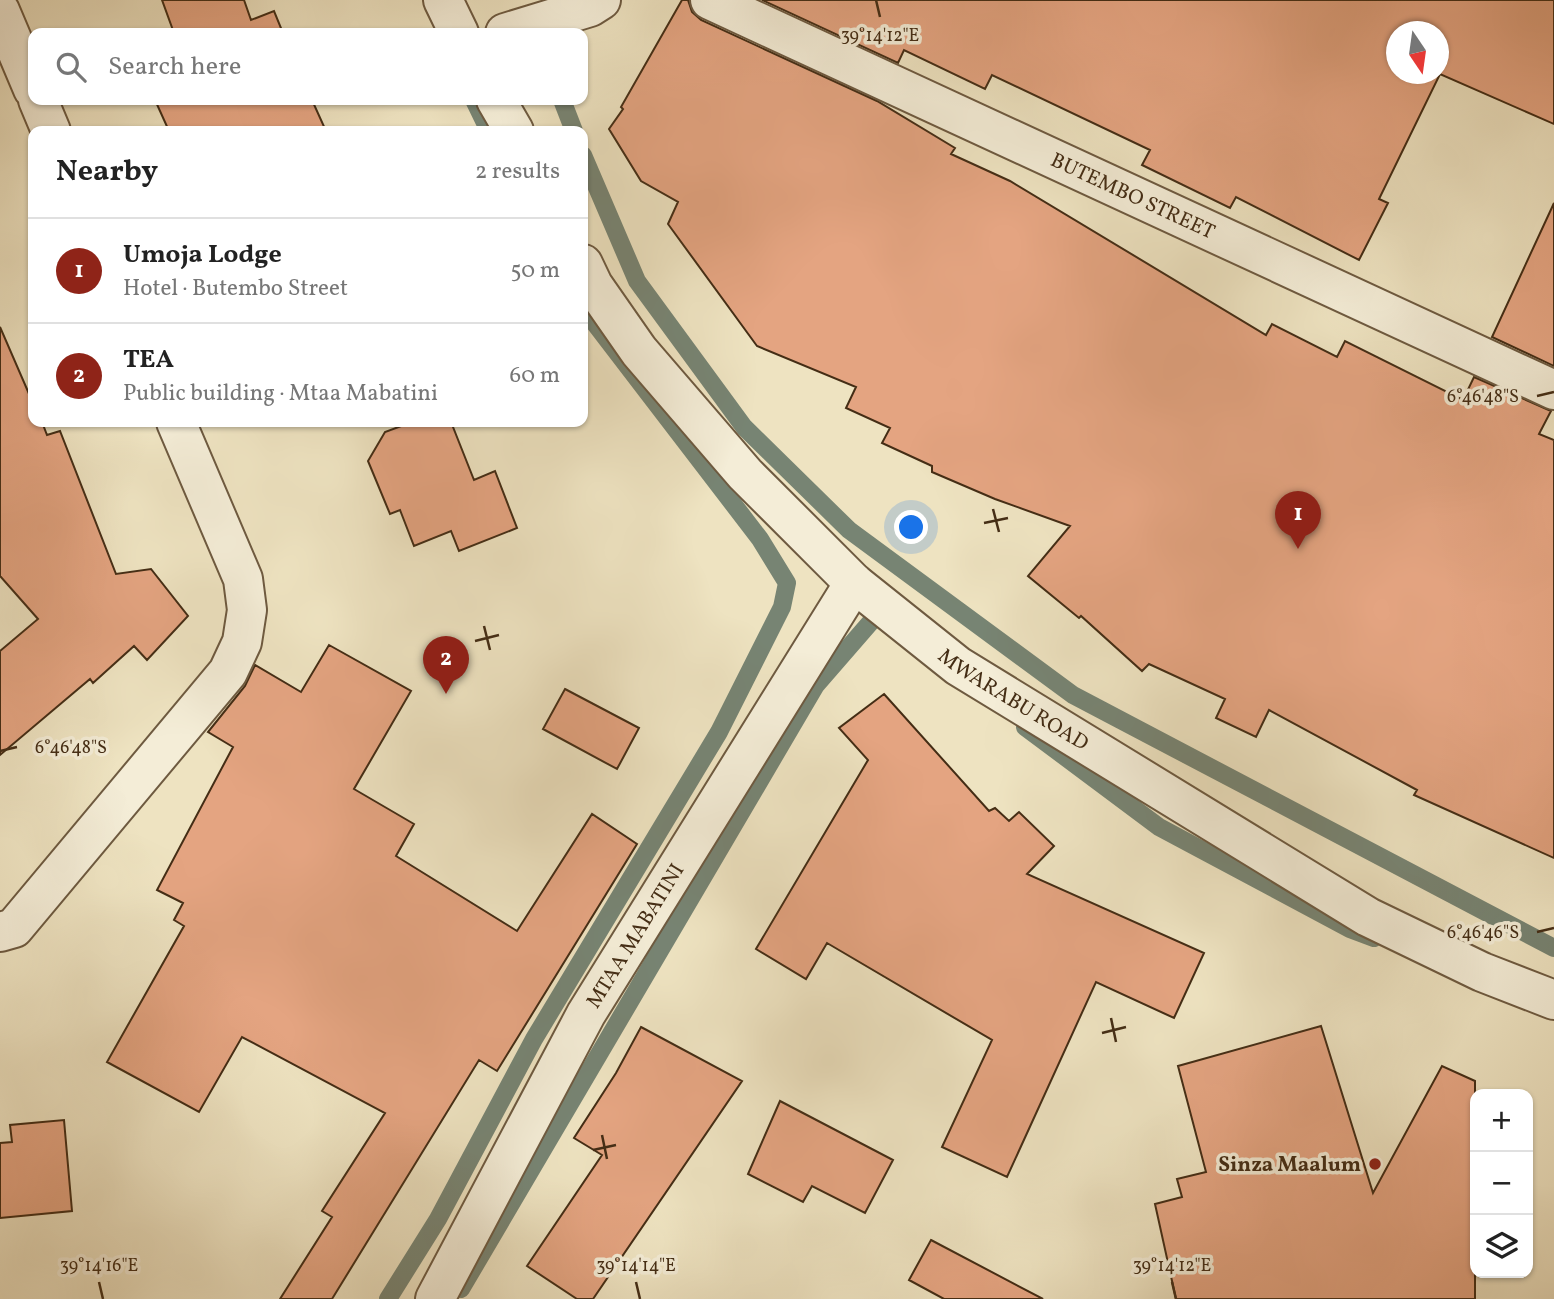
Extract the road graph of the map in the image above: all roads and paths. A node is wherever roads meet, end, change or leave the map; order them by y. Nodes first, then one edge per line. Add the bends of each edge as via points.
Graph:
1 (443, 0) edge
2 (601, 0) edge
3 (710, 0) edge
4 (0, 11) edge
5 (457, 28) edge
6 (521, 28) edge
7 (28, 77) edge
8 (40, 105) edge
9 (499, 105) edge
10 (49, 126) edge
11 (510, 126) edge
12 (588, 274) edge
13 (1554, 390) edge
14 (178, 427) edge
15 (854, 583) junction
16 (0, 932) edge
17 (1554, 1000) edge
18 (435, 1299) edge

1 - 5 street
2 - 6 street
3 - 13 street, BUTEMBO STREET
4 - 7 street
8 - 10 street
9 - 11 street
12 - 15 street, MWARABU ROAD via 657,372 745,474
14 - 16 street via 243,579 247,610 242,642 228,672 15,928
15 - 17 street, MWARABU ROAD via 958,666 1368,918
15 - 18 street, MTAA MABATINI via 586,1014

